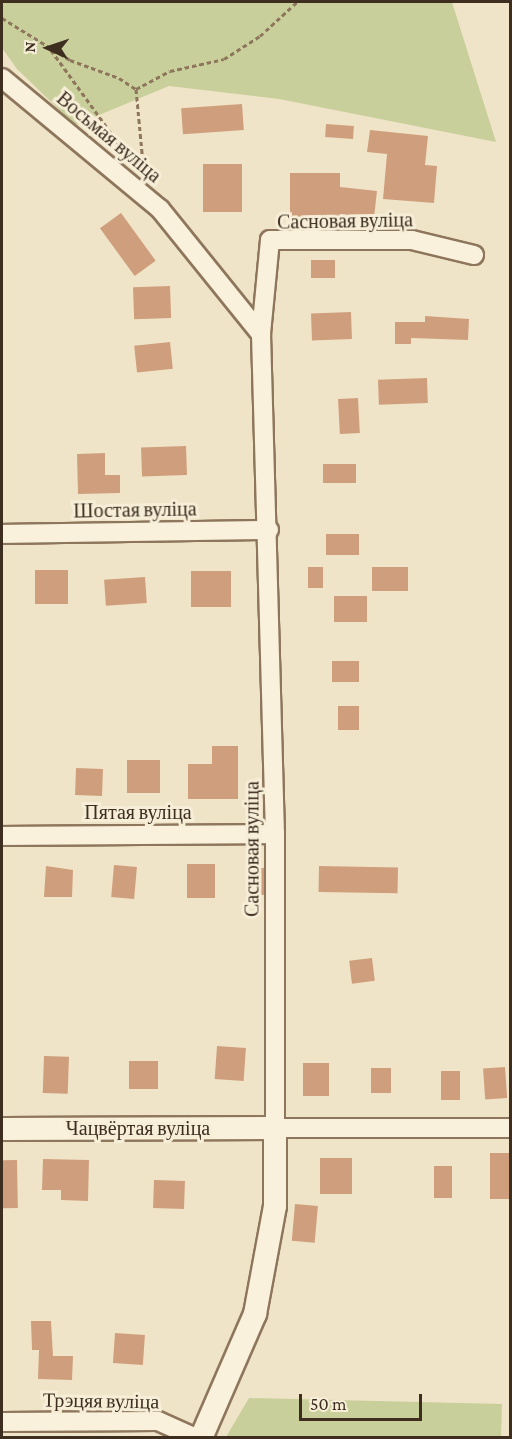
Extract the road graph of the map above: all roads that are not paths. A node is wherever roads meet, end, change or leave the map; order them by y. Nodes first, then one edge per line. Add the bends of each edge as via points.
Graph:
1 (2, 78) edge
2 (474, 255) dead end
3 (261, 334) junction
4 (269, 530) junction
5 (2, 534) edge
6 (275, 834) junction
7 (2, 836) edge
8 (275, 1128) junction
9 (510, 1128) edge
10 (2, 1129) edge
11 (2, 1422) edge
12 (196, 1437) edge
13 (201, 1437) edge

1 - 3 street, Восьмая вуліца via 160,208
2 - 3 street, Сасновая вуліца via 412,240 270,240
3 - 4 street, Сасновая вуліца
4 - 5 street, Шостая вуліца
4 - 6 street, Сасновая вуліца
6 - 7 street, Пятая вуліца
6 - 8 street, Сасновая вуліца
8 - 9 street
8 - 10 street, Чацвёртая вуліца
8 - 13 street via 275,1206 255,1314
11 - 12 street, Трэцяя вуліца via 158,1421

